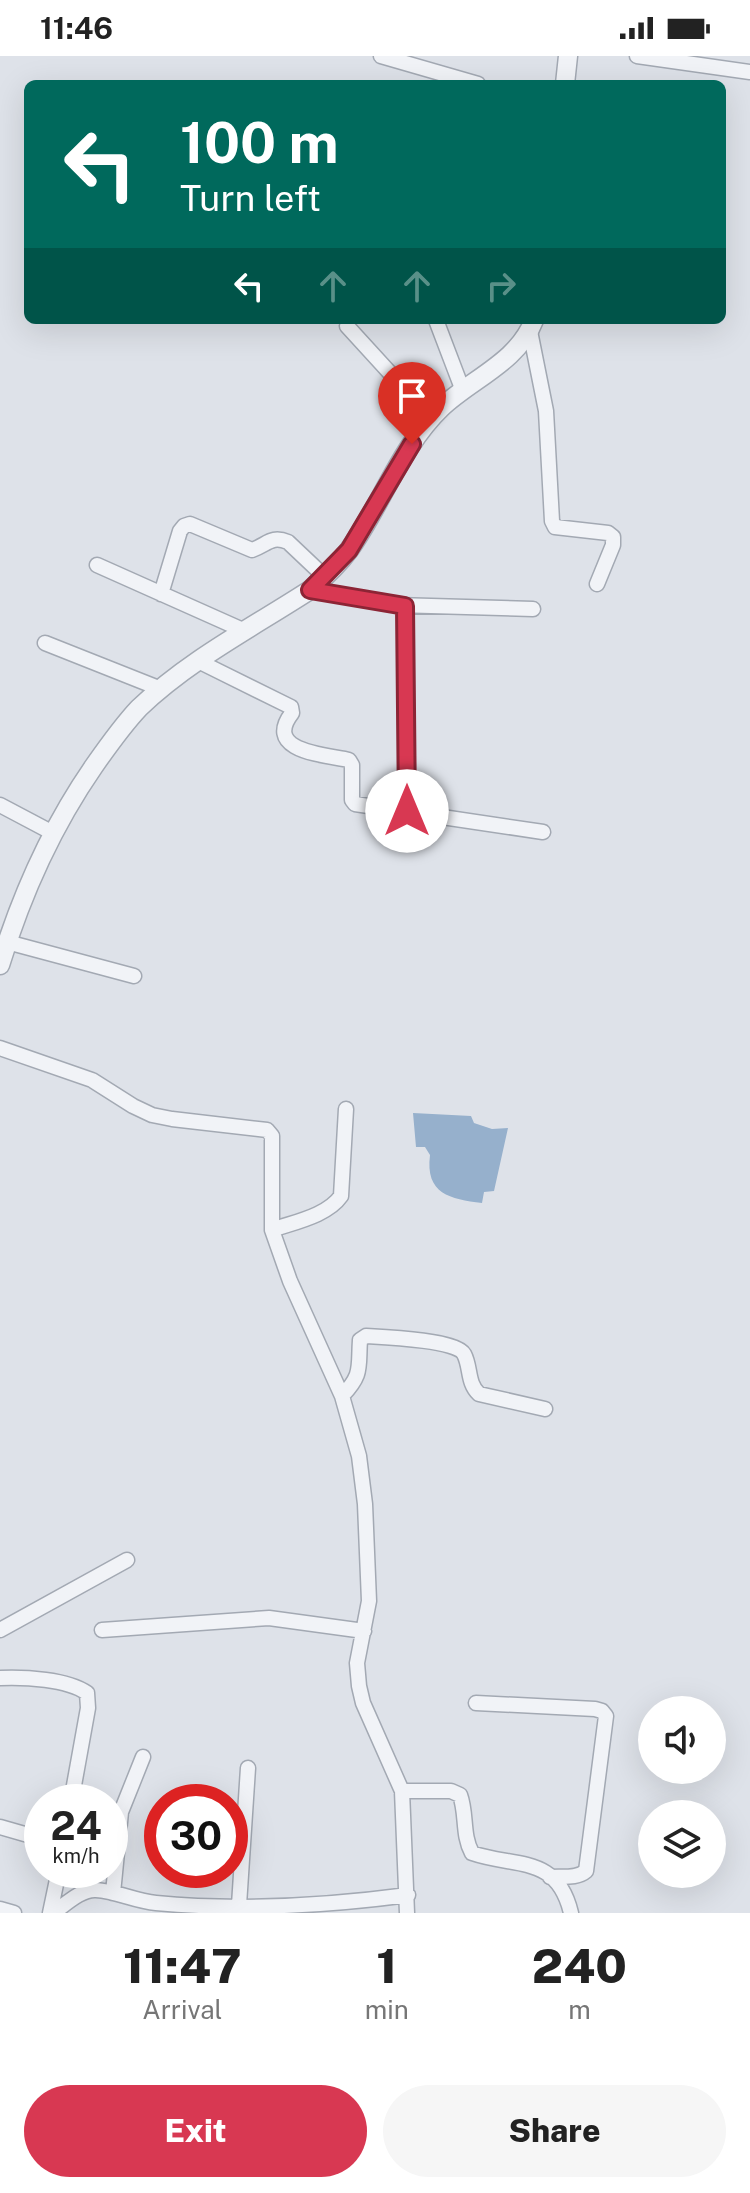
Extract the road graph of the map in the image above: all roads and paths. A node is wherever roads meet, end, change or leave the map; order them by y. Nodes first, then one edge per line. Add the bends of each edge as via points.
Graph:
1 (381, 56) edge
2 (568, 56) edge
3 (637, 56) edge
4 (750, 72) edge
5 (464, 80) edge
6 (565, 80) edge
7 (438, 324) edge
8 (532, 325) edge
9 (347, 326) dead end
10 (463, 391) junction
11 (432, 419) junction
12 (97, 565) dead end
13 (325, 577) junction
14 (597, 584) dead end
15 (310, 590) junction
16 (161, 594) junction
17 (405, 606) junction
18 (533, 609) dead end
19 (245, 631) junction
20 (45, 643) dead end
21 (198, 661) junction
22 (161, 689) junction
23 (0, 805) edge
24 (407, 811) junction
25 (543, 832) dead end
26 (53, 833) junction
27 (6, 933) edge
28 (0, 965) edge
29 (134, 976) dead end
30 (0, 1048) edge
31 (346, 1109) dead end
32 (272, 1230) junction
33 (342, 1396) junction
34 (545, 1409) dead end
35 (127, 1560) dead end
36 (0, 1630) edge
37 (102, 1630) dead end
38 (364, 1631) junction
39 (0, 1678) edge
40 (476, 1703) dead end
41 (143, 1757) dead end
42 (248, 1768) dead end
43 (74, 1784) edge
44 (402, 1791) junction
45 (0, 1827) edge
46 (24, 1834) edge
47 (550, 1877) junction
48 (56, 1888) edge
49 (113, 1893) junction
50 (408, 1895) junction
51 (239, 1905) junction
52 (197, 1908) edge
53 (0, 1909) edge
54 (217, 1909) edge
55 (14, 1913) edge
56 (52, 1913) edge
57 (407, 1913) edge
58 (571, 1913) edge

1 - 5 street
2 - 6 street
3 - 4 street
7 - 10 street
8 - 10 street via 505,360
8 - 14 street via 546,411 551,513 555,527 613,537
9 - 11 street
10 - 11 street
11 - 13 street via 349,550
12 - 16 street
13 - 15 street
13 - 16 street via 288,542 268,540 252,550 190,524 180,531
15 - 17 street
15 - 19 street
16 - 19 street
17 - 18 street
17 - 24 street
19 - 21 street
20 - 22 street
21 - 22 street
21 - 24 street via 291,707 284,731 295,745 318,756 349,760 355,804
22 - 26 street via 114,738
23 - 26 street
24 - 25 street
26 - 27 street
27 - 28 street
27 - 29 street
30 - 32 street via 92,1080 152,1115 267,1130 272,1136
31 - 32 street via 341,1196 325,1211
32 - 33 street
33 - 34 street via 358,1378 360,1340 366,1336 454,1346 465,1355 479,1394
33 - 38 street via 359,1456 365,1504 369,1601
35 - 36 street
37 - 38 street via 269,1618
38 - 44 street via 357,1663 363,1703
39 - 43 street via 43,1680 87,1693
40 - 47 street via 595,1709 606,1716 586,1871
41 - 49 street via 121,1812
42 - 51 street
44 - 47 street via 460,1795 472,1853 518,1861
44 - 50 street
45 - 46 street
47 - 58 street
48 - 56 street
49 - 52 street
49 - 56 street via 93,1889
50 - 51 street via 345,1903
50 - 57 street
51 - 54 street
52 - 54 street
53 - 55 street

